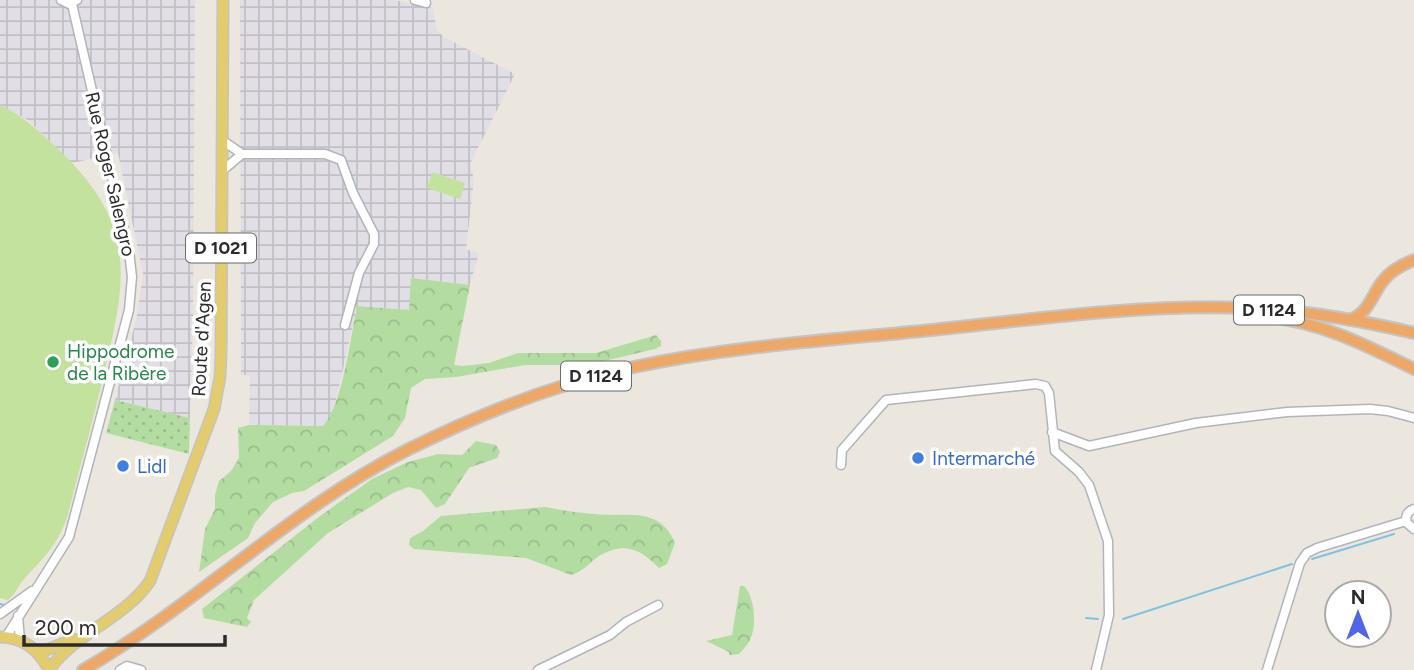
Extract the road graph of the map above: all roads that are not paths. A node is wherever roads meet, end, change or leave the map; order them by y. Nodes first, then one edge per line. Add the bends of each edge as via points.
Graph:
1 (61, 0) edge
2 (223, 0) edge
3 (415, 0) edge
4 (74, 2) edge
5 (426, 3) dead end
6 (222, 140) junction
7 (242, 154) junction
8 (222, 171) junction
9 (1414, 260) edge
10 (1188, 307) junction
11 (1349, 320) junction
12 (345, 325) dead end
13 (1414, 333) edge
14 (1414, 369) edge
15 (1414, 418) edge
16 (1052, 432) junction
17 (841, 465) dead end
18 (1414, 509) edge
19 (1406, 521) junction
20 (1414, 529) edge
21 (34, 590) junction
22 (658, 605) dead end
23 (0, 614) edge
24 (18, 616) junction
25 (84, 635) junction
26 (3, 637) edge
27 (20, 640) junction
28 (39, 653) junction
29 (49, 670) edge
30 (82, 670) edge
31 (120, 670) edge
32 (141, 670) edge
33 (538, 670) edge
34 (1096, 670) edge
35 (1267, 670) edge

1 - 4 street
2 - 6 main road, Route d'Agen / D 1021
3 - 5 street
4 - 21 street, Rue Roger Salengro via 130,251 132,291 74,523
6 - 7 street
6 - 8 main road, Route d'Agen / D 1021
7 - 8 street
7 - 12 street via 325,154 344,166 374,234
8 - 25 main road, Route d'Agen / D 1021 via 221,355 214,409 150,581 123,610
9 - 11 highway via 1388,274 1363,314
10 - 11 highway, D 1124 via 1247,308
10 - 14 highway via 1199,313 1313,325
10 - 30 highway, D 1124 via 713,353 631,368 537,394 464,422 354,480
11 - 13 highway, D 1124
15 - 16 street via 1370,409 1291,412 1207,421 1089,446
16 - 17 street via 1049,393 1043,384 893,398 880,404 842,450
16 - 34 street via 1055,451 1089,485 1108,541 1109,615
18 - 19 street
19 - 20 street
19 - 35 street via 1307,553
21 - 23 street
21 - 24 street, Rue Roger Salengro
22 - 33 street via 610,635
24 - 26 street, Rue Roger Salengro
24 - 27 street
25 - 28 main road, Route d'Agen / D 1021
25 - 29 main road, Route d'Agen / D 1021
26 - 27 main road
27 - 28 main road
28 - 29 main road
31 - 32 street via 127,666

